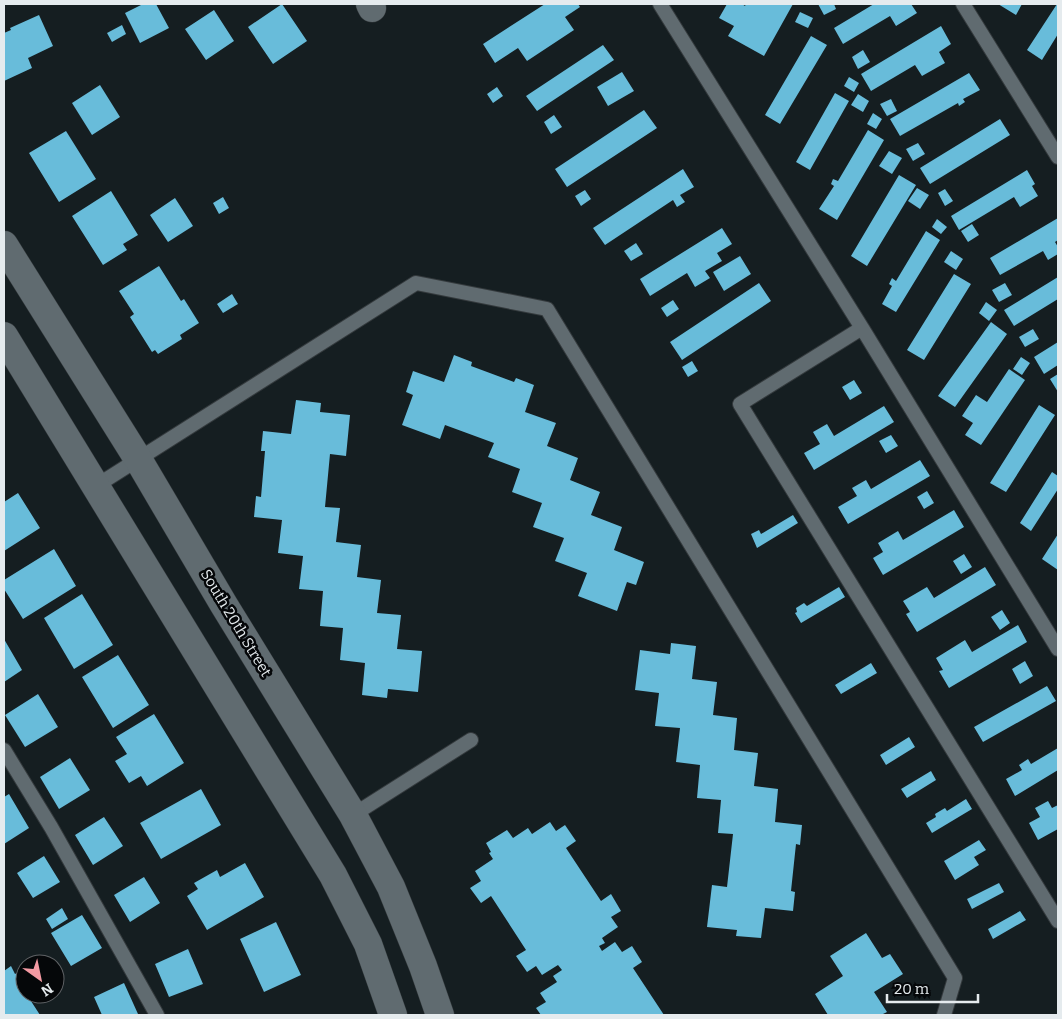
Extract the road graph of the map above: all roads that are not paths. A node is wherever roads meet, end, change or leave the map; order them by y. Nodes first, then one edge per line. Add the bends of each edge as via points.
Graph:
1 (660, 4) edge
2 (963, 4) edge
3 (1058, 157) edge
4 (4, 245) edge
5 (862, 328) junction
6 (4, 336) edge
7 (138, 459) junction
8 (96, 486) junction
9 (1058, 649) edge
10 (471, 740) dead end
11 (4, 750) edge
12 (353, 814) junction
13 (1058, 921) edge
14 (157, 1015) edge
15 (393, 1015) edge
16 (440, 1015) edge
17 (944, 1015) edge

1 - 5 lane
2 - 3 lane
4 - 7 street, South 20th Street
5 - 9 lane
5 - 13 lane via 740,404
6 - 8 street
7 - 8 lane
7 - 12 street, South 20th Street
7 - 17 lane via 416,283 547,309 955,978
8 - 15 street via 334,875 368,944
10 - 12 lane
11 - 14 lane
12 - 16 street, South 20th Street via 391,887 424,966

